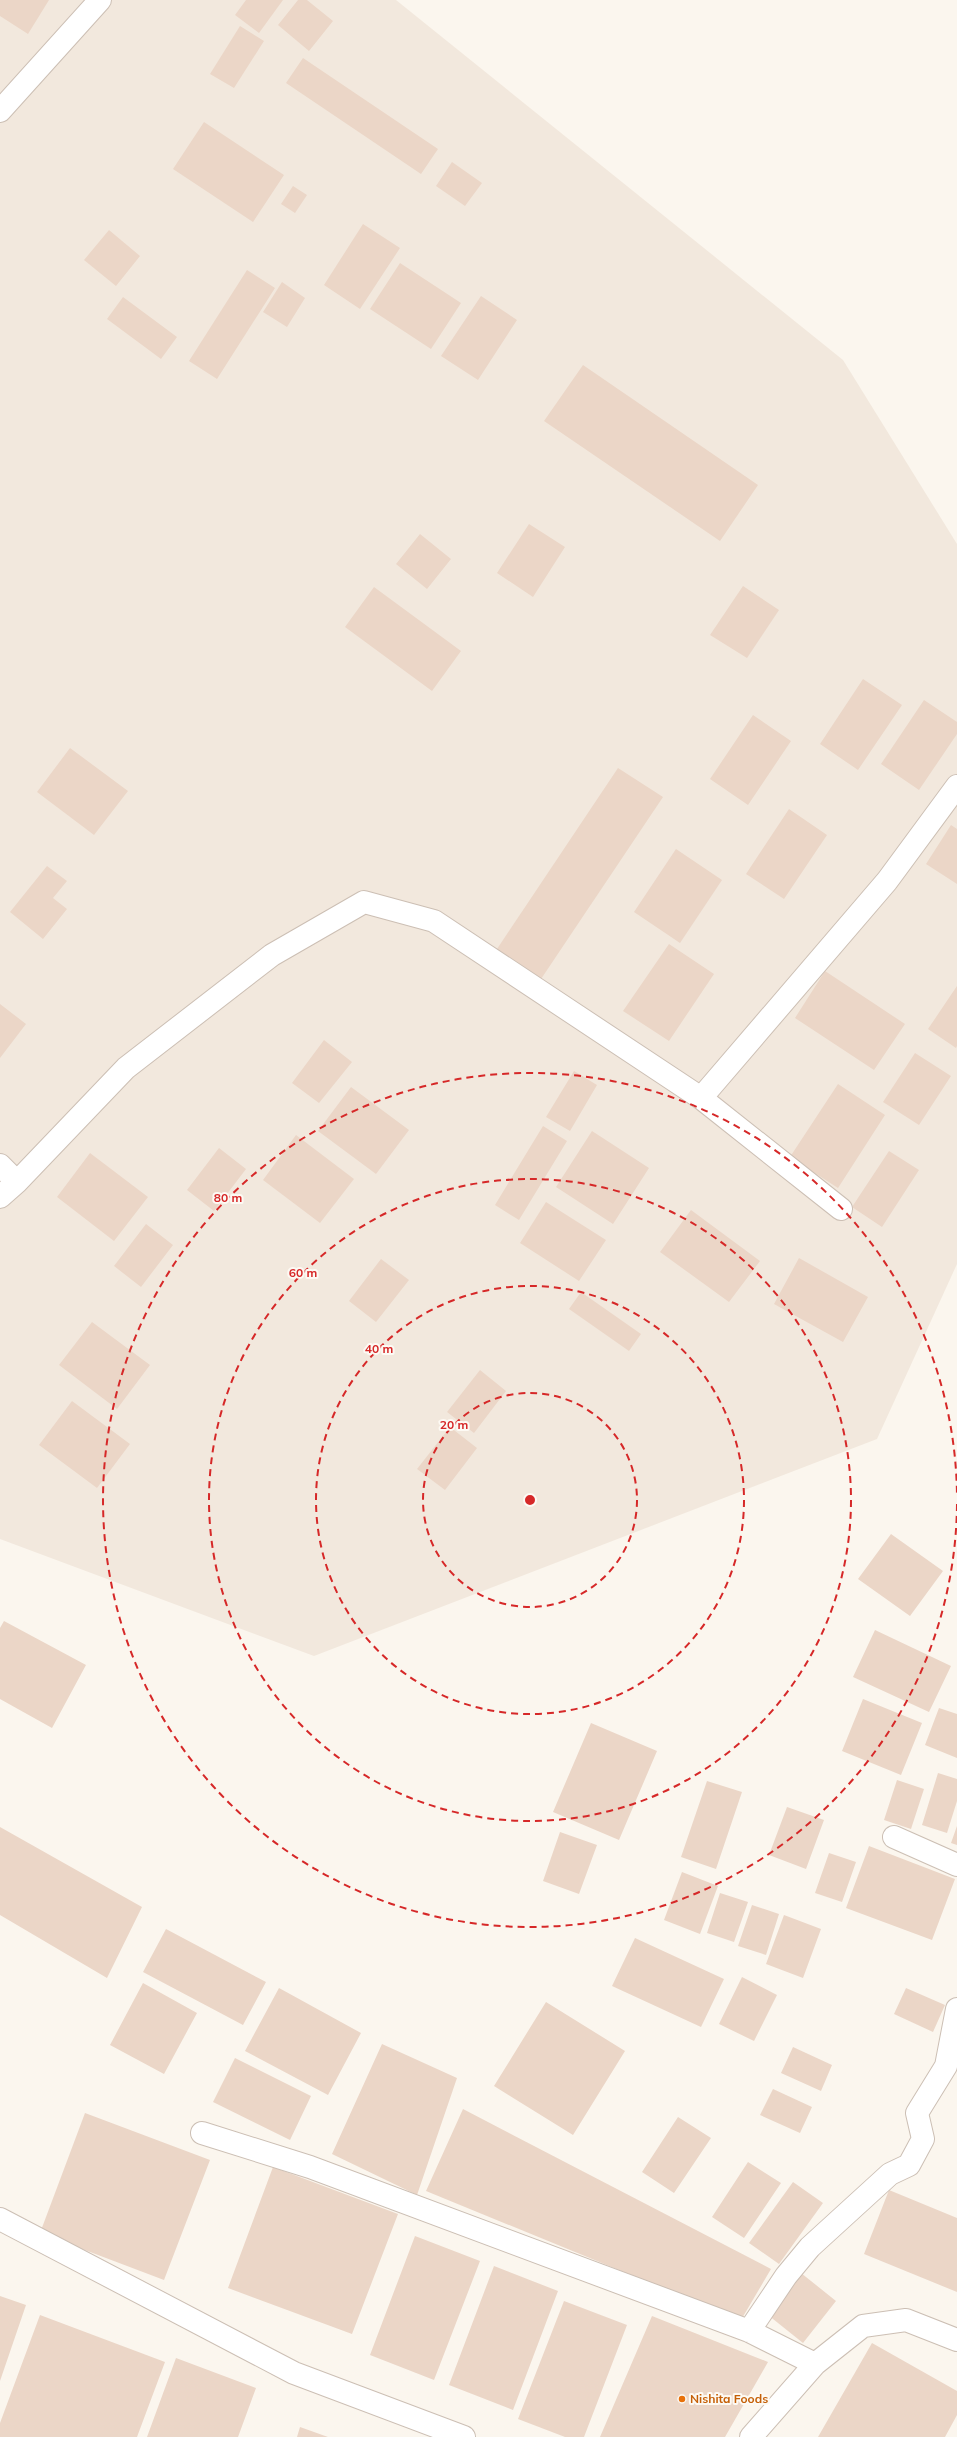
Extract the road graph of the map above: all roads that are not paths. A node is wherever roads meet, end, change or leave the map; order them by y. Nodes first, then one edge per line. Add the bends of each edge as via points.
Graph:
1 (100, 0) edge
2 (0, 112) edge
3 (957, 786) edge
4 (701, 1098) junction
5 (0, 1165) edge
6 (17, 1182) junction
7 (0, 1197) edge
8 (840, 1209) dead end
9 (894, 1837) dead end
10 (957, 1865) edge
11 (957, 2009) edge
12 (202, 2134) dead end
13 (0, 2219) edge
14 (749, 2331) junction
15 (957, 2340) edge
16 (815, 2364) junction
17 (464, 2437) edge
18 (752, 2437) edge

1 - 2 street
3 - 4 street via 887,881
4 - 6 street via 434,922 364,902 272,954 126,1068
4 - 8 street
5 - 6 street
6 - 7 street
9 - 10 street
11 - 14 street via 946,2066 917,2113 923,2140 909,2165 890,2174 810,2247 786,2276
12 - 14 street via 310,2168
13 - 17 street via 294,2373
14 - 16 street
15 - 16 street via 906,2320 863,2326
16 - 18 street

